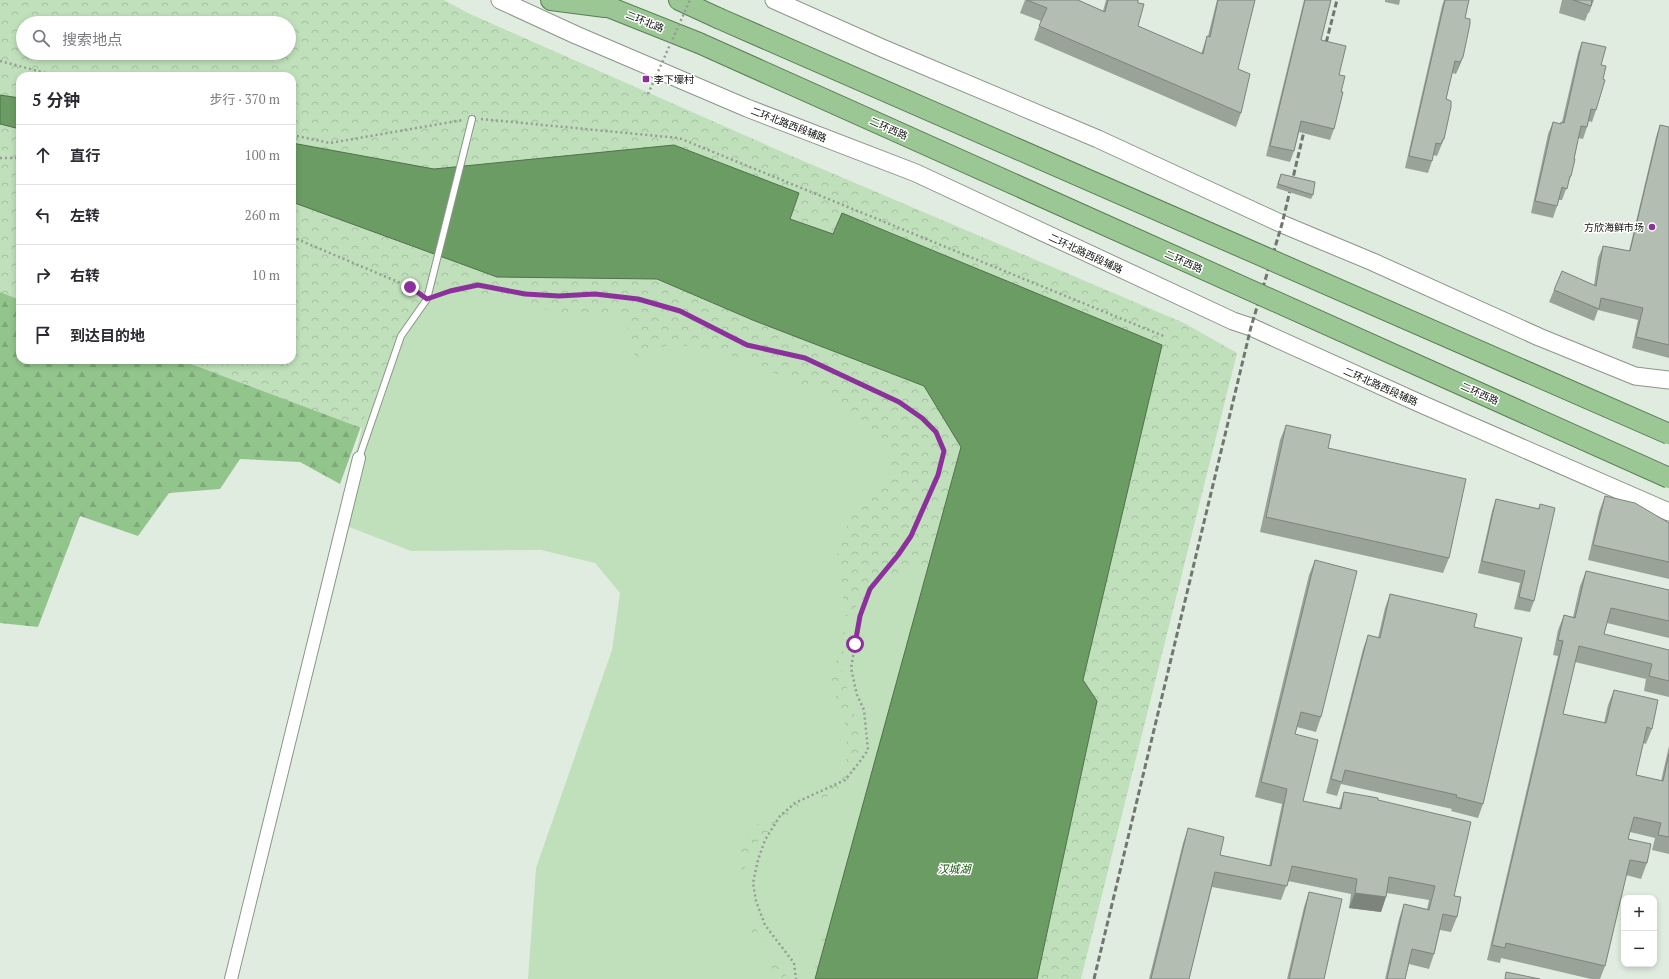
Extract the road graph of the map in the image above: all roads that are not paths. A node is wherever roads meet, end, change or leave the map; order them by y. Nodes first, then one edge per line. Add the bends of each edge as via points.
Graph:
1 (500, 0) edge
2 (551, 0) edge
3 (591, 0) edge
4 (679, 0) edge
5 (774, 0) edge
6 (612, 8) junction
7 (699, 43) joint
8 (472, 119) road end
9 (1669, 380) edge
10 (1669, 434) edge
11 (359, 458) joint
12 (1669, 478) edge
13 (1669, 512) edge
14 (231, 979) edge

1 - 13 main road, 二环北路西段辅路 via 747,108 916,174 1233,321
2 - 6 highway
3 - 6 highway, 二环北路
4 - 10 highway, bridge
5 - 9 main road via 1098,139 1282,224 1539,336 1635,376
6 - 7 highway, 二环北路
7 - 12 highway, 二环西路, bridge
8 - 11 lane via 427,299 401,336
11 - 14 street

